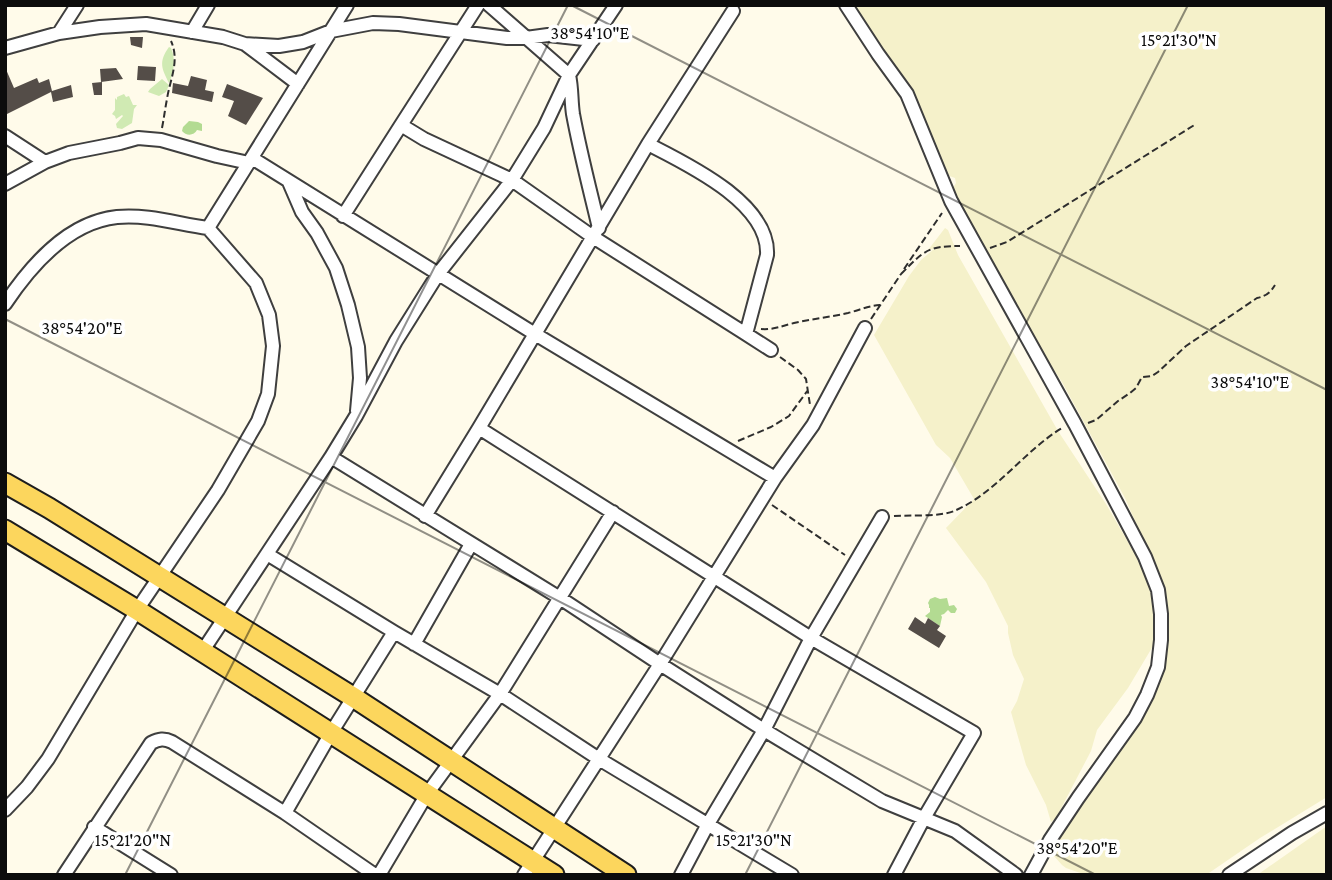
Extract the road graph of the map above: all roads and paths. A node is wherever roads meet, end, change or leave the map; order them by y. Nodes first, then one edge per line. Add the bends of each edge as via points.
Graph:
1 (77, 5) edge
2 (208, 5) edge
3 (347, 5) edge
4 (478, 5) edge
5 (489, 5) edge
6 (616, 5) edge
7 (846, 5) edge
8 (733, 11) dead end
9 (170, 29) junction
10 (331, 31) junction
11 (192, 32) junction
12 (59, 33) junction
13 (460, 33) junction
14 (526, 38) junction
15 (593, 40) junction
16 (245, 44) junction
17 (6, 48) edge
18 (569, 75) junction
19 (298, 84) junction
20 (1196, 124) dead end
21 (401, 125) junction
22 (5, 136) edge
23 (161, 140) junction
24 (648, 144) junction
25 (250, 161) junction
26 (45, 162) junction
27 (512, 180) junction
28 (289, 182) junction
29 (5, 184) edge
30 (951, 201) junction
31 (343, 216) junction
32 (208, 228) junction
33 (596, 232) junction
34 (976, 246) junction
35 (438, 274) junction
36 (901, 274) junction
37 (5, 304) edge
38 (880, 304) junction
39 (865, 328) joint
40 (747, 330) junction
41 (535, 334) junction
42 (771, 350) joint
43 (808, 390) junction
44 (356, 416) junction
45 (813, 425) junction
46 (479, 428) junction
47 (727, 449) junction
48 (331, 457) junction
49 (775, 478) junction
50 (5, 483) edge
51 (762, 499) junction
52 (612, 512) junction
53 (425, 516) junction
54 (882, 517) dead end
55 (5, 530) edge
56 (471, 544) junction
57 (267, 554) junction
58 (855, 562) junction
59 (159, 577) junction
60 (714, 577) junction
61 (560, 598) junction
62 (137, 610) junction
63 (225, 617) junction
64 (394, 632) junction
65 (811, 638) junction
66 (414, 643) junction
67 (202, 652) junction
68 (660, 664) junction
69 (500, 694) junction
70 (353, 697) junction
71 (764, 730) junction
72 (331, 733) junction
73 (599, 759) junction
74 (452, 761) junction
75 (427, 794) junction
76 (5, 810) edge
77 (285, 813) junction
78 (1327, 813) edge
79 (924, 818) junction
80 (708, 824) junction
81 (94, 827) junction
82 (554, 828) junction
83 (72, 862) junction
84 (528, 868) edge
85 (53, 875) edge
86 (64, 875) edge
87 (171, 875) edge
88 (377, 875) edge
89 (554, 875) edge
90 (626, 875) edge
91 (681, 875) edge
92 (792, 875) edge
93 (894, 875) edge
94 (1016, 875) edge
95 (1031, 875) edge
96 (1229, 875) edge

1 - 12 street
2 - 11 street
3 - 10 street
4 - 13 street
5 - 14 street
6 - 15 street
7 - 30 street via 907,94
8 - 24 street
9 - 11 street
9 - 12 street via 146,24
9 - 23 path via 175,62
10 - 13 street via 399,23
10 - 16 street via 279,46
10 - 19 street
11 - 16 street
12 - 17 street
13 - 14 street
13 - 21 street
14 - 15 street via 548,35
14 - 18 street
15 - 18 street
16 - 19 street
18 - 27 street
18 - 33 street
19 - 25 street
20 - 34 path via 1007,242 990,248
21 - 27 street
21 - 31 street
22 - 26 street
23 - 25 street
23 - 26 street via 138,138
24 - 33 street
24 - 40 street via 717,183 756,220 768,244
25 - 28 street
25 - 32 street
26 - 29 street
27 - 33 street
27 - 35 street
28 - 31 street
28 - 44 street via 336,268 348,305 358,347
30 - 34 street
30 - 36 path
31 - 35 street
32 - 37 street via 141,217 116,217 93,224 72,233 40,259
32 - 59 street via 256,283 269,315 273,346 268,394 258,421 218,490
33 - 40 street
33 - 41 street
34 - 36 path via 923,251
34 - 95 street via 1145,557 1158,590 1161,614 1158,667 1147,695
35 - 41 street
35 - 44 street
36 - 38 path
38 - 39 path
38 - 40 path via 769,330
39 - 45 street
40 - 42 street
41 - 46 street
41 - 47 street
42 - 43 path via 803,375
43 - 45 path
43 - 47 path via 789,416
44 - 48 street
45 - 49 street
46 - 52 street
46 - 53 street
47 - 49 street
48 - 53 street
48 - 57 street
49 - 51 street
50 - 59 main road
51 - 58 path
51 - 60 street
52 - 60 street
52 - 61 street
53 - 56 street
54 - 58 street
55 - 62 main road
56 - 61 street
56 - 66 street
57 - 63 street
57 - 64 street
58 - 65 street
59 - 62 street
59 - 63 main road
60 - 65 street
60 - 68 street
61 - 68 street
61 - 69 street
62 - 67 main road
62 - 76 street via 48,759
63 - 67 street
63 - 70 main road
64 - 66 street
64 - 70 street
65 - 71 street
65 - 79 street via 974,733
66 - 69 street
67 - 72 main road
68 - 71 street
68 - 73 street
69 - 73 street
69 - 74 street
70 - 72 street
70 - 74 main road
71 - 79 street via 882,801
71 - 80 street
72 - 75 main road
72 - 77 street
73 - 80 street
73 - 82 street
74 - 75 street
74 - 82 main road
75 - 84 main road
75 - 88 street
77 - 81 street via 172,742 159,739 151,743
77 - 88 street
78 - 96 street
79 - 93 street
79 - 94 street via 955,831
80 - 91 street
80 - 92 street
81 - 83 street
81 - 87 street
82 - 84 street
82 - 90 main road
83 - 85 street
83 - 86 street
84 - 89 main road

